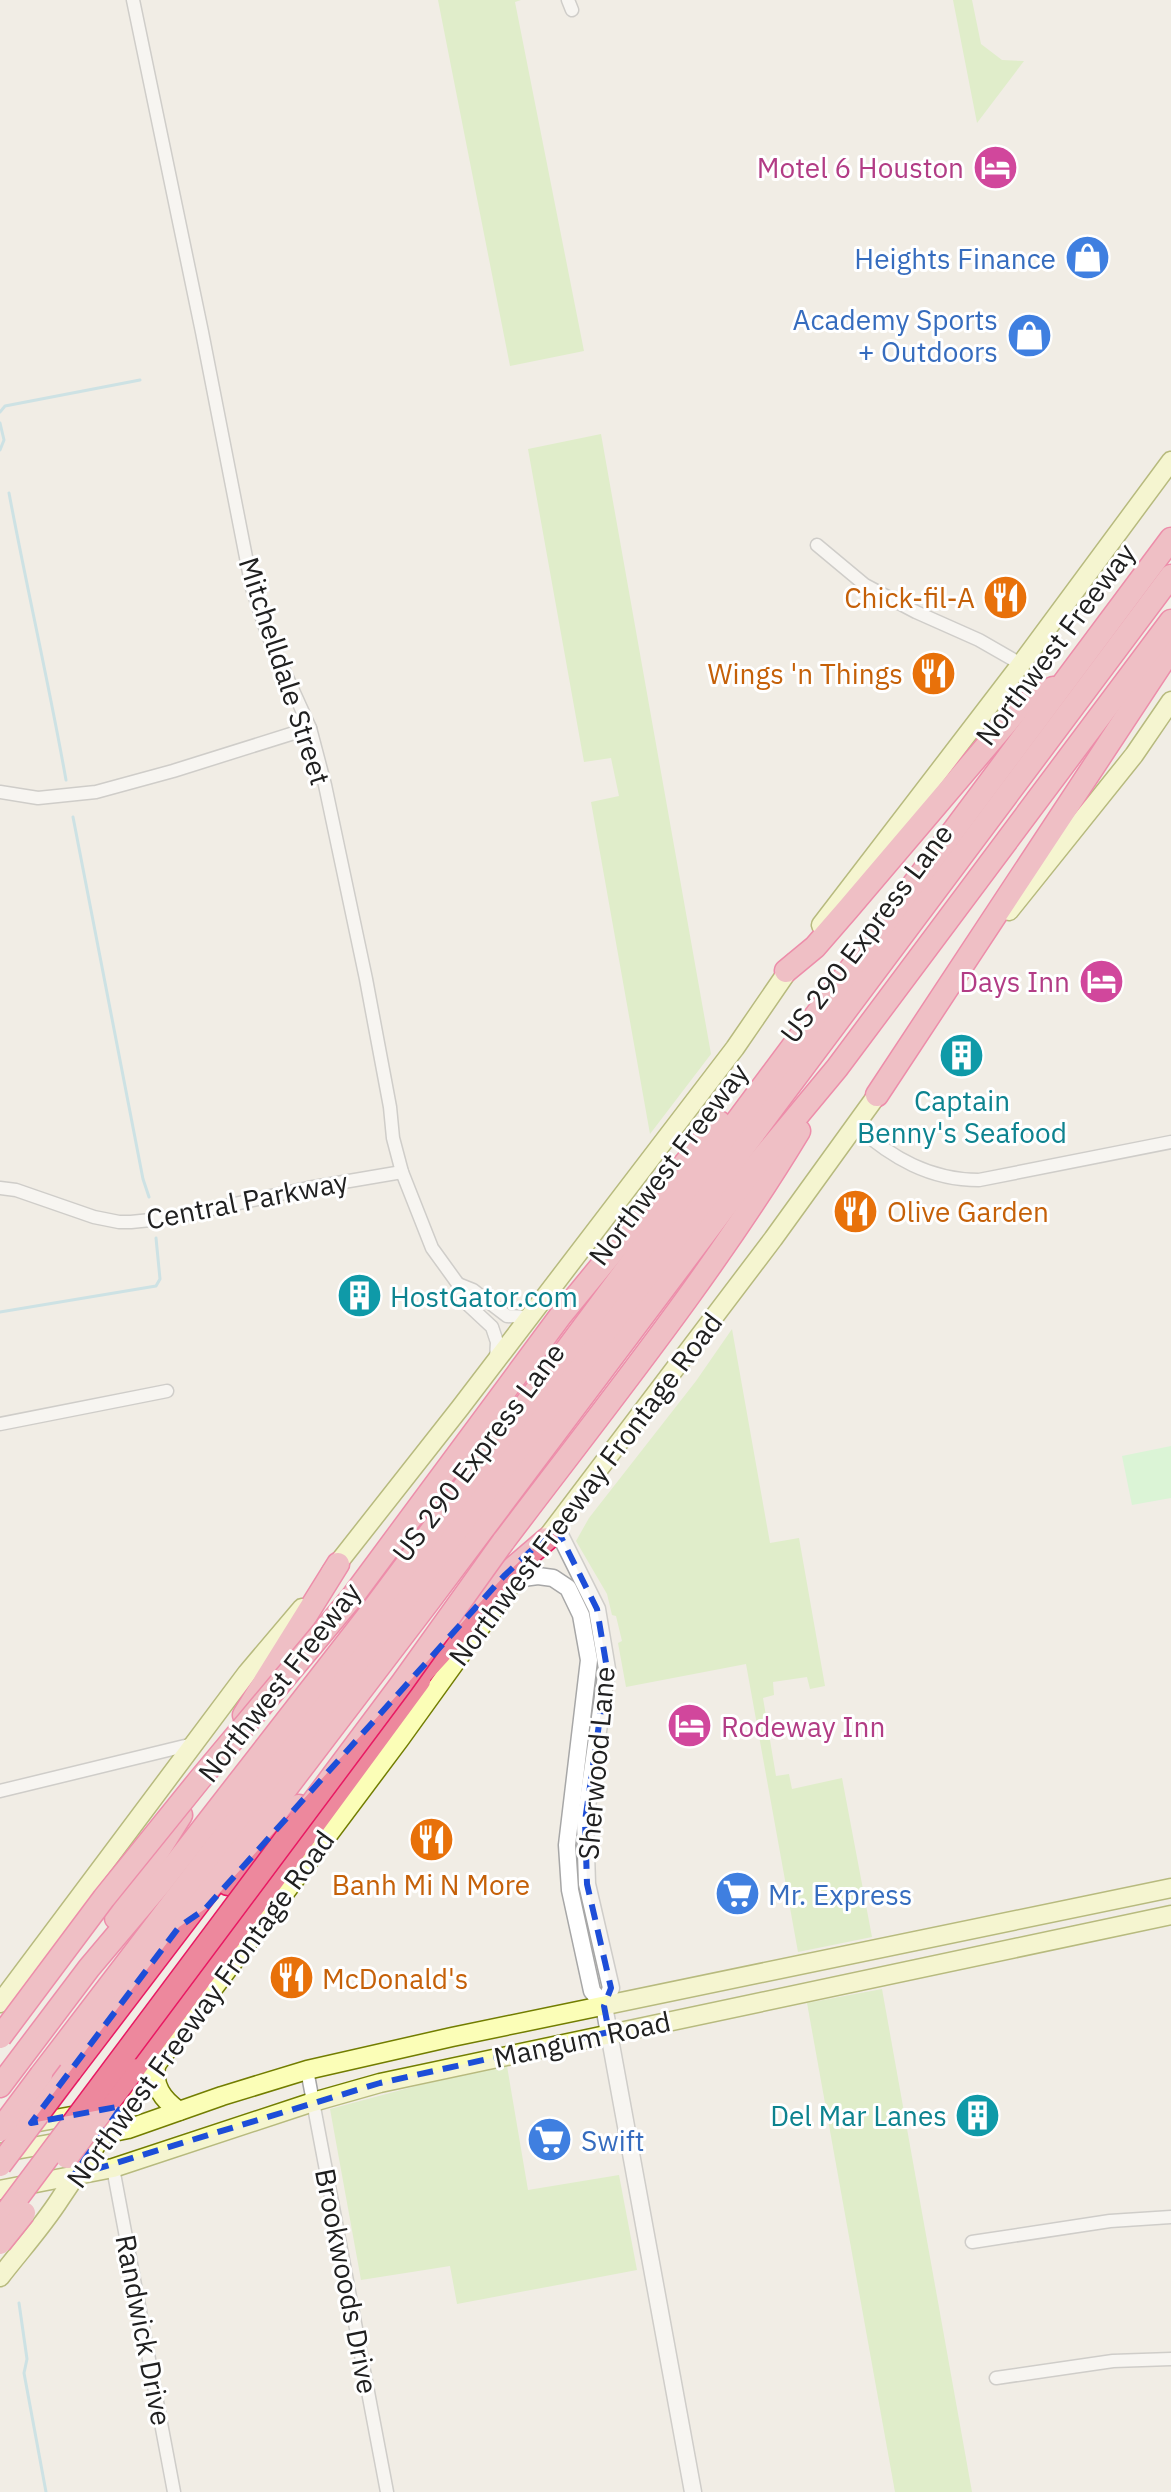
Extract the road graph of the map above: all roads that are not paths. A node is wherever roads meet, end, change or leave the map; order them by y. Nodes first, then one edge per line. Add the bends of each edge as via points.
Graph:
1 (133, 0) edge
2 (1171, 461) edge
3 (1171, 539) edge
4 (817, 545) dead end
5 (1171, 576) edge
6 (1171, 621) edge
7 (1171, 649) edge
8 (1021, 664) junction
9 (1064, 681) junction
10 (1171, 701) edge
11 (310, 728) junction
12 (0, 792) edge
13 (786, 971) junction
14 (837, 1068) junction
15 (768, 1081) junction
16 (877, 1095) junction
17 (856, 1126) junction
18 (1171, 1142) edge
19 (402, 1172) junction
20 (0, 1188) edge
21 (458, 1284) junction
22 (529, 1317) junction
23 (496, 1361) junction
24 (167, 1391) dead end
25 (0, 1424) edge
26 (552, 1533) junction
27 (338, 1564) junction
28 (515, 1579) junction
29 (440, 1653) junction
30 (193, 1744) junction
31 (0, 1791) edge
32 (1171, 1888) edge
33 (1125, 1897) junction
34 (1171, 1915) edge
35 (1131, 1923) junction
36 (179, 1927) junction
37 (89, 1968) junction
38 (755, 1976) junction
39 (759, 2001) junction
40 (0, 2003) edge
41 (604, 2006) junction
42 (609, 2032) junction
43 (0, 2037) edge
44 (452, 2037) junction
45 (156, 2065) junction
46 (458, 2066) junction
47 (307, 2070) junction
48 (1, 2084) edge
49 (130, 2095) junction
50 (313, 2102) junction
51 (179, 2111) junction
52 (0, 2129) edge
53 (103, 2134) junction
54 (0, 2153) edge
55 (0, 2165) edge
56 (113, 2168) junction
57 (73, 2176) junction
58 (0, 2190) edge
59 (1171, 2217) edge
60 (0, 2221) edge
61 (0, 2227) edge
62 (972, 2242) dead end
63 (4, 2261) edge
64 (1171, 2359) edge
65 (996, 2378) dead end
66 (174, 2492) edge
67 (387, 2492) edge
68 (693, 2492) edge

1 - 11 street, Mitchelldale Street via 252,588
2 - 8 main road
3 - 9 highway, Northwest Freeway
4 - 8 street via 865,585
5 - 52 highway, US 290 Express Lane, bridge via 393,1615
6 - 14 highway
7 - 16 highway
8 - 13 main road
9 - 13 highway via 1018,709 815,947
9 - 15 highway, Northwest Freeway
10 - 16 main road, Northwest Freeway Frontage Road via 1134,755 987,937
11 - 12 street via 96,792 38,798
11 - 19 street, Mitchelldale Street
13 - 22 main road via 735,1048
14 - 36 highway via 754,1168
14 - 60 highway, bridge via 760,1196 690,1294
15 - 37 highway, Northwest Freeway via 371,1612
15 - 43 highway, bridge via 740,1096 605,1260 353,1596 113,1886
16 - 17 main road, Northwest Freeway Frontage Road
17 - 18 street via 909,1165 959,1180
17 - 26 main road, Northwest Freeway Frontage Road
19 - 20 street, Central Parkway via 170,1218 124,1222
19 - 21 street, Mitchelldale Street via 432,1248
21 - 22 street, Mitchelldale Street via 507,1316
21 - 23 street, Mitchelldale Street via 463,1300 492,1327
22 - 23 main road
23 - 27 main road
24 - 25 street
26 - 28 main road, Northwest Freeway Frontage Road
26 - 29 highway via 504,1576
26 - 41 street, Sherwood Lane via 597,1609 607,1669 585,1821 587,1884 611,1988
27 - 30 main road
27 - 37 highway
28 - 41 street, Sherwood Lane via 553,1578 568,1588 581,1615 589,1660 568,1860 592,1991
28 - 45 main road, Northwest Freeway Frontage Road
29 - 36 highway via 205,1909
29 - 63 highway, bridge via 133,2070
30 - 31 street
30 - 40 main road
32 - 33 main road, Mangum Road
33 - 35 main road
33 - 38 main road, Mangum Road
34 - 35 main road, Mangum Road
35 - 39 main road, Mangum Road
36 - 55 highway, bridge
37 - 48 highway, Northwest Freeway
38 - 39 main road
38 - 41 main road, Mangum Road
39 - 42 main road, Mangum Road
41 - 42 street, Sherwood Lane
41 - 44 main road, Mangum Road
42 - 46 main road, Mangum Road
42 - 68 street, Sherwood Lane
44 - 46 main road
44 - 47 main road, Mangum Road
45 - 49 main road, Northwest Freeway Frontage Road
45 - 51 main road via 159,2091
46 - 50 main road, Mangum Road
47 - 50 street, Brookwoods Drive
47 - 51 main road, Mangum Road
49 - 52 main road via 89,2113
49 - 53 main road, Northwest Freeway Frontage Road
50 - 56 main road, Mangum Road
50 - 67 street, Brookwoods Drive
51 - 53 main road, Mangum Road
53 - 54 main road, Mangum Road
53 - 57 main road, Northwest Freeway Frontage Road
56 - 57 main road, Mangum Road
56 - 66 street, Randwick Drive
57 - 58 main road, Mangum Road
57 - 63 main road, Northwest Freeway Frontage Road via 60,2199
59 - 62 street
61 - 63 main road via 7,2241
64 - 65 street via 1113,2361

